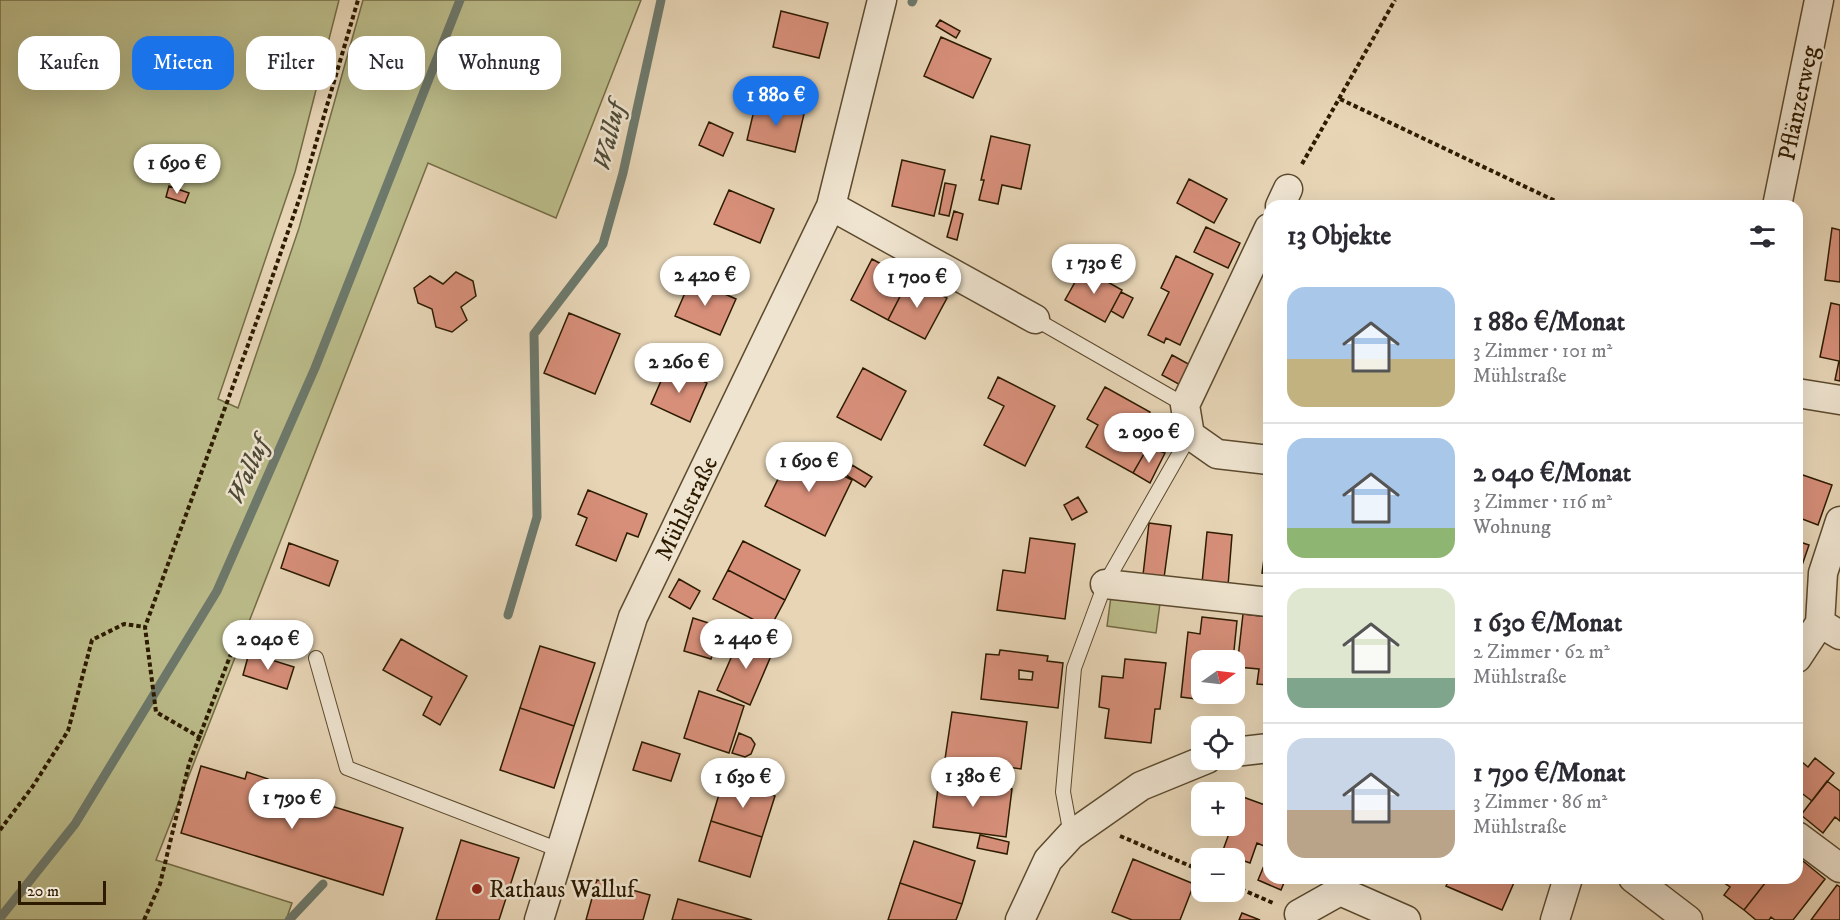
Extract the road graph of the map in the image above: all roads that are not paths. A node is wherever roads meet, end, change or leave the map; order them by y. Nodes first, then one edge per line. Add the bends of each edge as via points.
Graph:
1 (882, 0) edge
2 (1819, 0) edge
3 (1778, 200) edge
4 (831, 206) junction
5 (1263, 241) edge
6 (1035, 319) joint
7 (1803, 394) edge
8 (1840, 400) edge
9 (1185, 405) junction
10 (1190, 435) junction
11 (1263, 459) edge
12 (1840, 521) edge
13 (1105, 584) junction
14 (1263, 601) edge
15 (1830, 629) edge
16 (1803, 653) edge
17 (316, 658) road end
18 (1263, 749) edge
19 (1245, 751) edge
20 (1191, 766) edge
21 (1071, 835) junction
22 (1803, 840) edge
23 (562, 851) junction
24 (1840, 868) edge
25 (1566, 884) edge
26 (1641, 884) edge
27 (1299, 914) road end
28 (539, 920) edge
29 (1020, 920) edge
30 (1406, 920) edge
31 (1555, 920) edge
32 (1688, 920) edge

1 - 4 street, Mühlstraße
2 - 3 street, Pflänzerweg
4 - 6 street
4 - 23 street, Mühlstraße via 633,617
5 - 9 street
6 - 9 lane
7 - 8 street
9 - 10 street
10 - 11 street via 1217,454
10 - 13 lane
12 - 15 street via 1823,573
13 - 14 street
13 - 21 lane via 1074,668 1063,792
15 - 16 street
17 - 23 lane via 347,768
18 - 19 street
20 - 21 street via 1141,786
21 - 29 street via 1048,860
22 - 24 street
23 - 28 street, Mühlstraße
25 - 31 street
26 - 32 street
27 - 30 street via 1340,891

